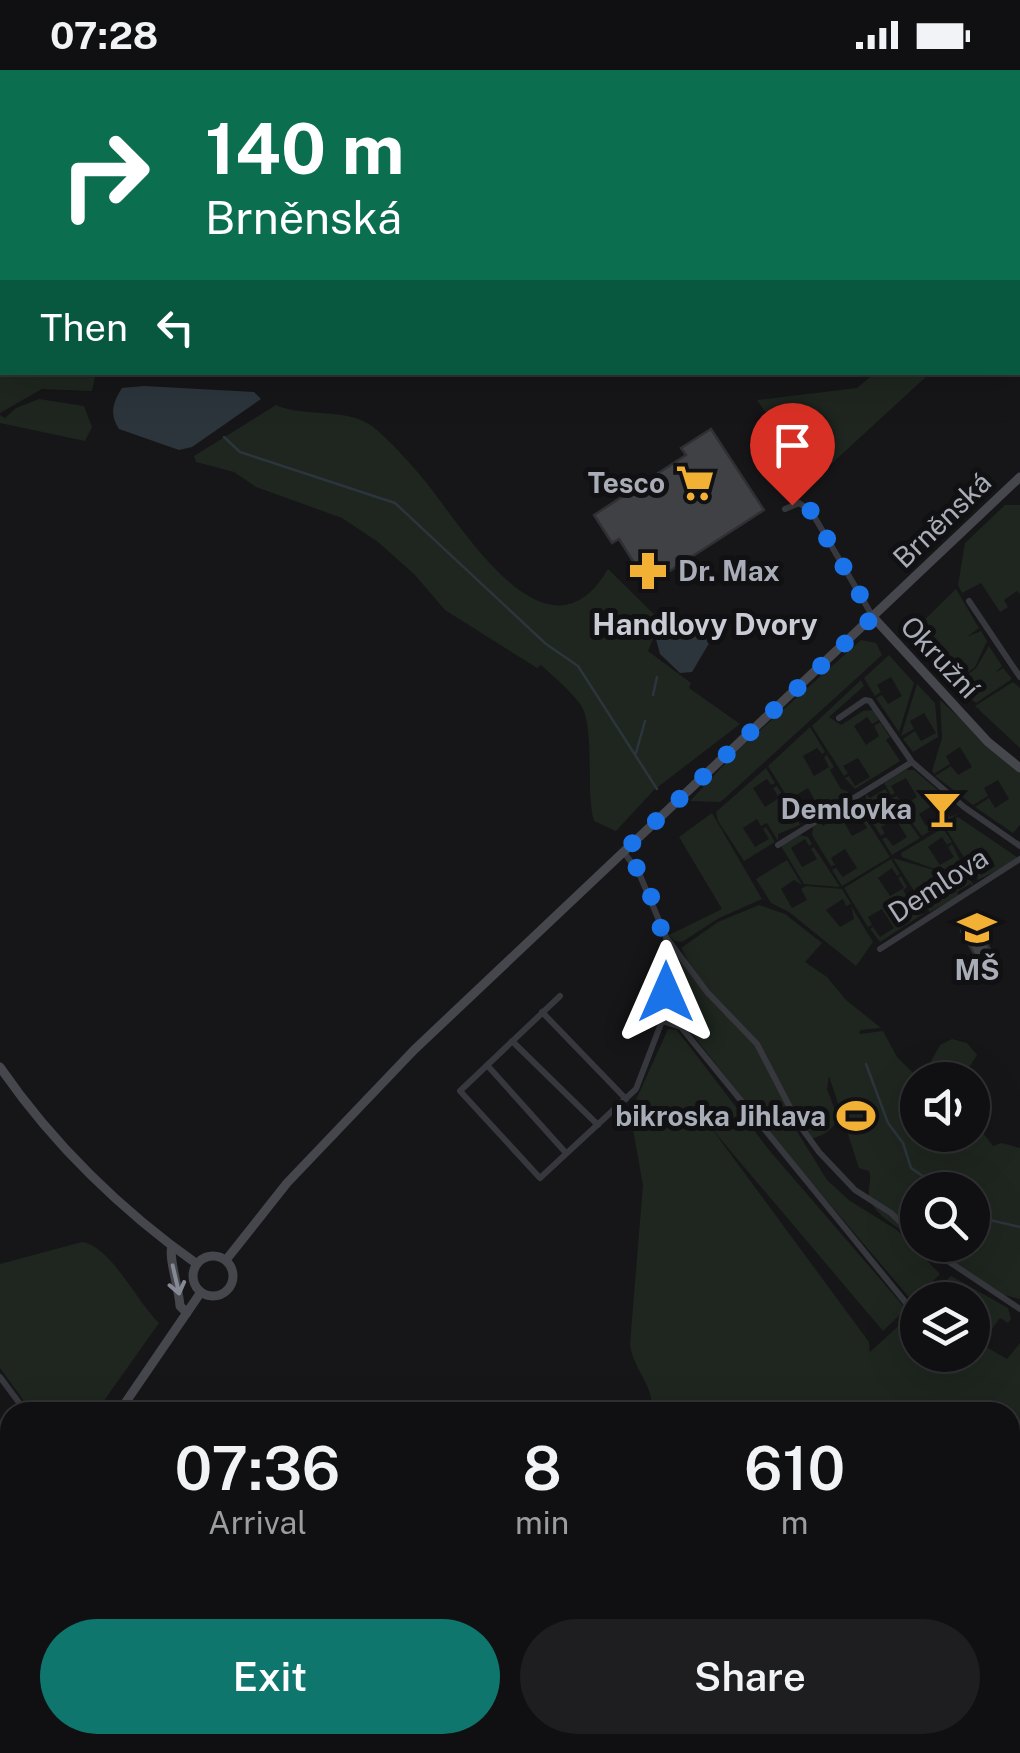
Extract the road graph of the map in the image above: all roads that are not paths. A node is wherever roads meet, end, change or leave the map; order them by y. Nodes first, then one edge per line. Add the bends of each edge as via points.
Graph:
1 (1020, 477) edge
2 (785, 509) dead end
3 (970, 601) dead end
4 (873, 617) junction
5 (1020, 677) edge
6 (839, 718) dead end
7 (912, 762) junction
8 (1020, 768) edge
9 (778, 845) dead end
10 (1020, 846) edge
11 (624, 851) junction
12 (1020, 859) edge
13 (666, 937) junction
14 (880, 949) dead end
15 (560, 996) dead end
16 (542, 1012) junction
17 (662, 1021) junction
18 (512, 1041) junction
19 (486, 1065) junction
20 (0, 1067) edge
21 (626, 1099) junction
22 (598, 1125) junction
23 (566, 1154) junction
24 (900, 1222) edge
25 (172, 1246) junction
26 (226, 1260) junction
27 (950, 1262) edge
28 (197, 1264) junction
29 (201, 1292) junction
30 (900, 1296) edge
31 (1020, 1309) edge
32 (187, 1313) junction
33 (0, 1377) edge
34 (19, 1402) edge
35 (125, 1402) edge

1 - 4 main road, Brněnská
2 - 4 street via 799,503 811,511
3 - 5 street
4 - 8 main road, Okružní
4 - 11 main road, Brněnská
6 - 7 street, Demlova via 870,702
7 - 9 street
7 - 10 street, Demlova
11 - 13 street
11 - 26 main road, Brněnská via 350,1115
12 - 14 street, Demlova
13 - 17 street
13 - 24 street via 757,1044 808,1139 838,1174
15 - 16 street
16 - 18 street
16 - 21 street
17 - 21 street via 638,1085
17 - 30 street via 681,1027
18 - 19 street
18 - 22 street
19 - 23 street
19 - 23 street via 460,1090 540,1178
20 - 25 main road via 73,1156
21 - 22 street
22 - 23 street
25 - 28 main road
25 -> 32 main road via 168,1256
26 - 28 main road via 211,1256
26 - 29 main road via 234,1275 231,1286 217,1296
27 - 31 street
28 - 29 main road via 193,1276
29 - 32 main road
32 - 35 main road
33 - 34 street

